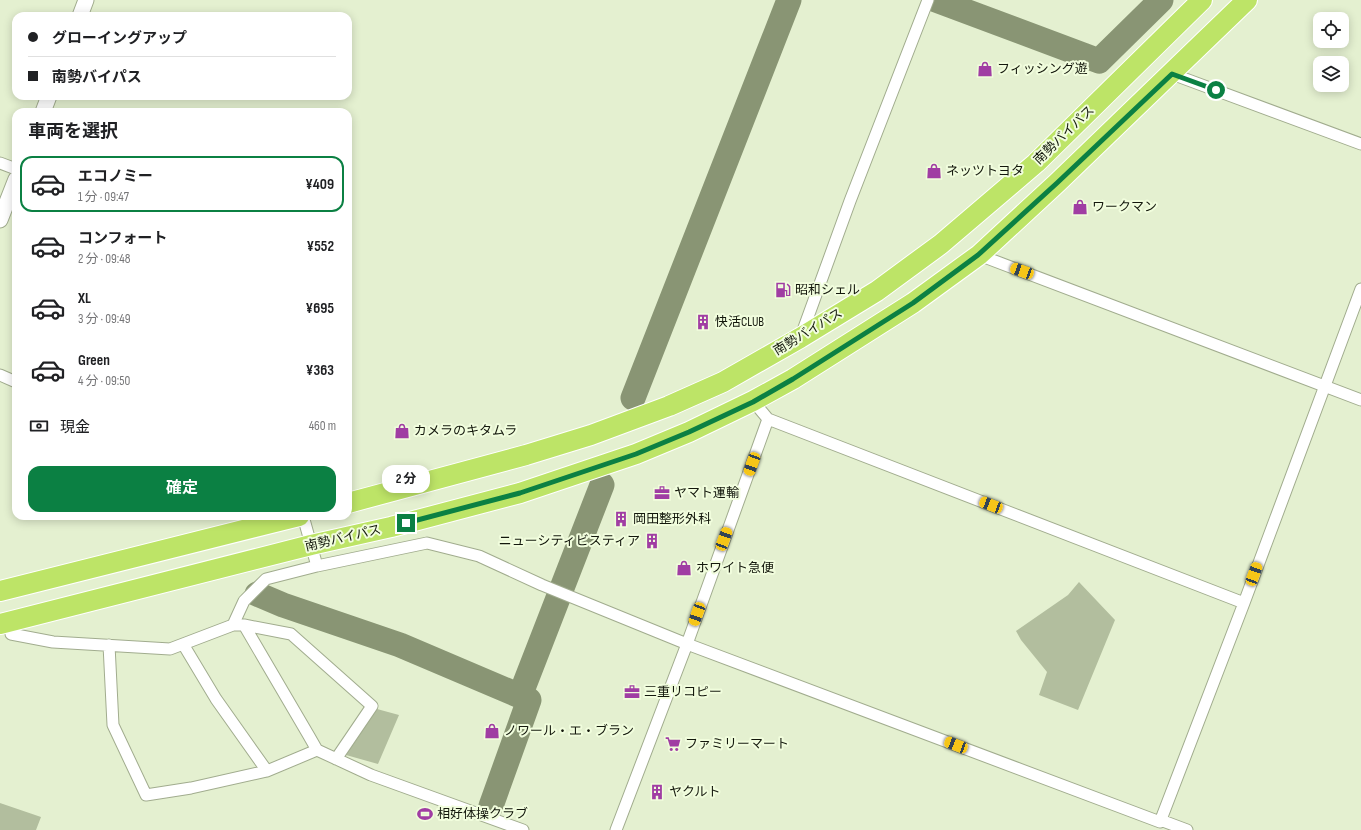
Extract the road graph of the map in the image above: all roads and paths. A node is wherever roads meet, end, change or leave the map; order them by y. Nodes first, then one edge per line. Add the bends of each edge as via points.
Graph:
1 (86, 0) edge
2 (1202, 0) edge
3 (1247, 0) edge
4 (927, 2) edge
5 (82, 12) edge
6 (1172, 74) junction
7 (1361, 144) edge
8 (0, 163) edge
9 (12, 168) edge
10 (12, 189) edge
11 (0, 220) edge
12 (978, 255) junction
13 (1361, 289) edge
14 (800, 338) junction
15 (0, 375) edge
16 (12, 380) edge
17 (1325, 386) junction
18 (1361, 400) edge
19 (753, 402) junction
20 (768, 419) junction
21 (352, 502) edge
22 (283, 520) edge
23 (304, 520) edge
24 (311, 545) junction
25 (317, 566) junction
26 (0, 591) edge
27 (1244, 603) junction
28 (238, 625) junction
29 (6, 629) edge
30 (183, 644) junction
31 (687, 644) junction
32 (109, 645) junction
33 (317, 750) junction
34 (336, 759) junction
35 (267, 771) junction
36 (1161, 824) edge
37 (522, 830) edge
38 (616, 830) edge
39 (1187, 830) edge

1 - 5 main road
2 - 14 highway, 南勢バイパス via 1036,163 946,239 877,291
3 - 6 highway, 南勢バイパス
4 - 14 street
6 - 7 street
6 - 12 highway, 南勢バイパス
8 - 9 street
10 - 11 main road
12 - 17 street
12 - 19 highway, 南勢バイパス via 913,303
13 - 17 street
14 - 21 highway, 南勢バイパス via 723,382 669,406 591,435
15 - 16 street
17 - 18 street
17 - 27 street
19 - 20 street
19 - 24 highway, 南勢バイパス via 689,432 587,472 520,493
20 - 27 street
20 - 31 street
22 - 26 highway
23 - 24 street
24 - 25 street
24 - 29 highway, 南勢バイパス
25 - 28 street via 266,579 244,601
25 - 31 street via 427,543 479,556 542,585
27 - 36 street
28 - 30 street
28 - 33 street
28 - 34 street via 291,634 372,706
29 - 32 street via 53,642
30 - 32 street via 170,649
30 - 35 street via 216,698
31 - 36 street
31 - 38 street
32 - 35 street via 113,725 146,795 192,788
33 - 34 street
33 - 35 street
34 - 37 street via 371,775
36 - 39 street

